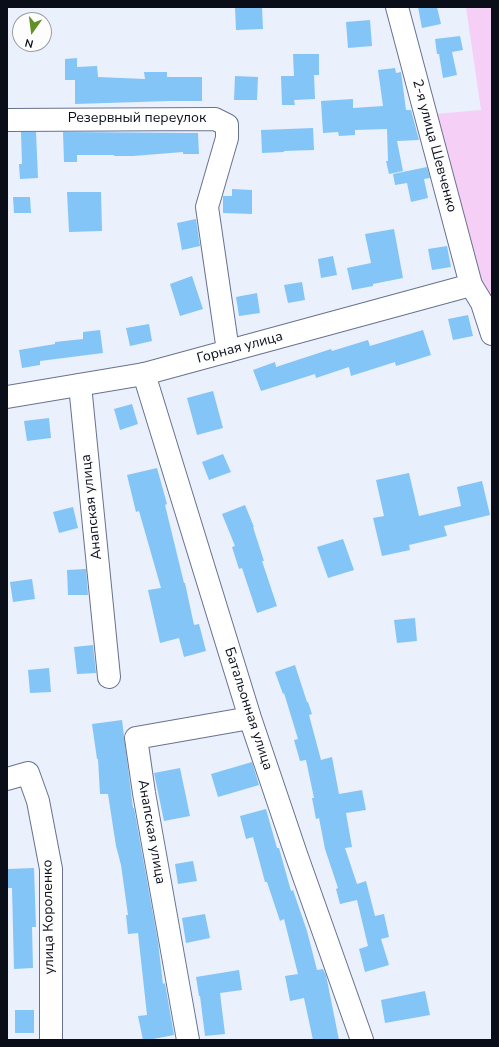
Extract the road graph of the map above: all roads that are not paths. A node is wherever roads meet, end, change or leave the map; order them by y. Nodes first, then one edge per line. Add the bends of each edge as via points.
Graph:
1 (397, 7) edge
2 (7, 120) edge
3 (471, 285) junction
4 (492, 334) edge
5 (228, 351) junction
6 (144, 374) junction
7 (80, 385) junction
8 (7, 397) edge
9 (109, 677) dead end
10 (250, 718) junction
11 (7, 778) edge
12 (51, 1040) edge
13 (188, 1040) edge
14 (362, 1040) edge

1 - 3 street, 2-я улица Шевченко
2 - 5 street, Резервный переулок via 215,119 226,125 227,138 207,207
3 - 4 street, 2-я улица Шевченко via 482,303
3 - 5 street, Горная улица
5 - 6 street, Горная улица
6 - 7 street, Горная улица
6 - 10 street, Батальонная улица
7 - 8 street, Горная улица
7 - 9 street, Анапская улица
10 - 13 street, Анапская улица via 136,738
10 - 14 street, Батальонная улица
11 - 12 street, улица Короленко via 28,773 38,801 51,869

